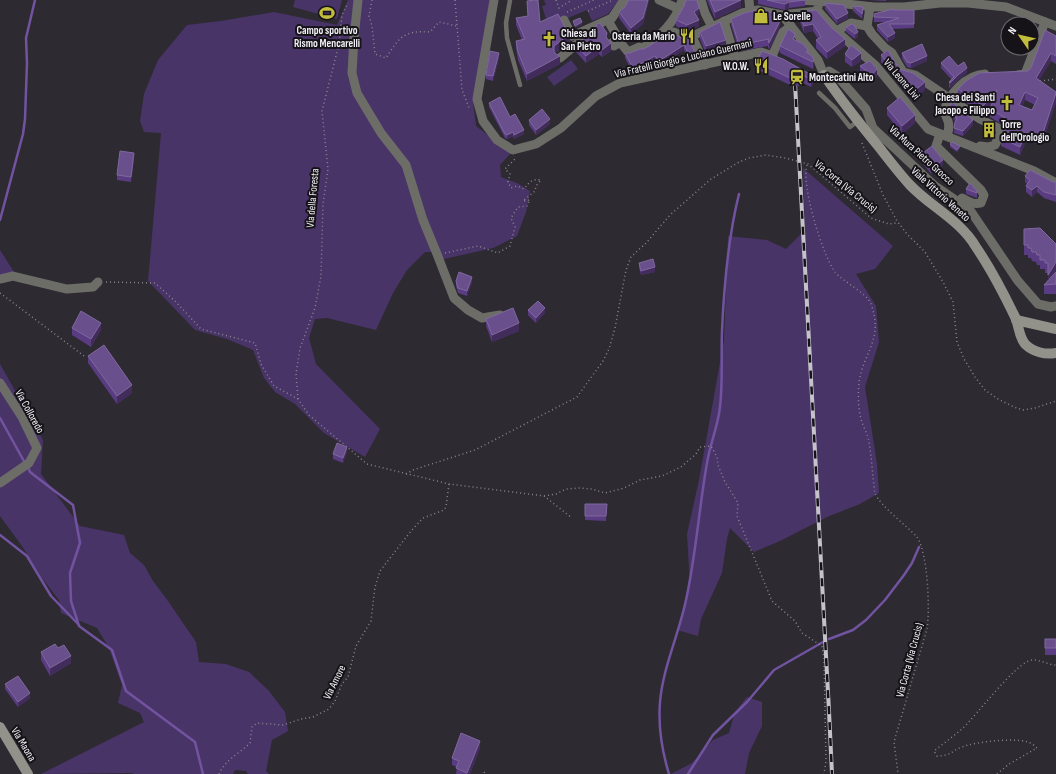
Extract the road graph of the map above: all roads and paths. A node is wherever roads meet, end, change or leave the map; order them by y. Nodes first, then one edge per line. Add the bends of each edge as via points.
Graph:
1 (350, 0) edge
2 (358, 0) edge
3 (372, 0) edge
4 (455, 0) edge
5 (494, 0) edge
6 (510, 0) edge
7 (556, 0) edge
8 (572, 0) edge
9 (594, 0) edge
10 (613, 0) edge
11 (624, 0) edge
12 (659, 0) edge
13 (701, 0) edge
14 (749, 0) edge
15 (795, 0) edge
16 (822, 1) junction
17 (680, 5) edge
18 (870, 7) junction
19 (588, 11) dead end
20 (750, 11) junction
21 (615, 13) junction
22 (820, 14) junction
23 (563, 17) joint
24 (785, 18) junction
25 (724, 21) junction
26 (1045, 22) junction
27 (610, 24) junction
28 (457, 26) junction
29 (791, 26) junction
30 (867, 26) junction
31 (1056, 26) edge
32 (712, 27) junction
33 (836, 31) junction
34 (692, 36) junction
35 (658, 38) junction
36 (560, 58) edge
37 (735, 58) junction
38 (705, 64) junction
39 (994, 74) edge
40 (1009, 74) edge
41 (1025, 74) junction
42 (820, 75) junction
43 (1056, 79) edge
44 (520, 85) dead end
45 (819, 93) dead end
46 (950, 98) junction
47 (470, 112) dead end
48 (858, 121) junction
49 (944, 135) junction
50 (861, 141) dead end
51 (966, 144) junction
52 (995, 145) junction
53 (519, 156) dead end
54 (808, 164) junction
55 (918, 170) junction
56 (1054, 182) edge
57 (897, 220) junction
58 (437, 254) junction
59 (0, 279) edge
60 (98, 282) joint
61 (0, 293) edge
62 (1056, 306) edge
63 (500, 315) edge
64 (1016, 320) junction
65 (1056, 329) edge
66 (1056, 353) edge
67 (84, 356) dead end
68 (0, 383) edge
69 (298, 399) junction
70 (1056, 401) edge
71 (406, 474) junction
72 (0, 483) edge
73 (449, 484) junction
74 (544, 496) junction
75 (572, 518) dead end
76 (1056, 665) edge
77 (0, 727) edge
78 (28, 774) edge
79 (219, 774) edge
80 (824, 774) edge
81 (898, 774) edge
82 (997, 774) edge

1 - 69 path, Via della Foresta via 342,15 339,44 322,111 328,169 323,204 321,276 315,308 300,348 296,374
2 - 58 street via 352,73 357,93 381,133 406,165 423,220
3 - 28 path via 369,16 375,54 386,58 398,39 416,31 430,32 439,22
4 - 28 path
5 - 38 street, Via Fratelli Giorgio e Luciano Guermani via 477,99 483,121 497,140 513,150 536,144 561,128 596,96 620,83
6 - 44 lane via 506,23 507,38
7 - 8 path via 559,8
9 - 23 path
10 - 19 path
11 - 21 street
12 - 17 street
13 - 32 street
14 - 20 street
15 - 16 street
16 - 18 street
16 - 22 street
17 - 35 street via 676,15
18 - 26 street via 968,3 1006,7
18 - 30 street
20 - 24 street via 782,15
20 - 25 street
21 - 23 street via 612,18 572,36
21 - 27 street via 617,16
22 - 24 street via 790,14
22 - 33 street, Via Leone Livi
24 - 29 street
25 - 32 street
25 - 37 street
26 - 31 street
26 - 41 street
27 - 35 street via 618,38 612,43 614,46 620,42 628,52 643,48
27 - 36 street via 598,27
28 - 47 path via 462,90
29 - 37 street, Via Fratelli Giorgio e Luciano Guermani via 783,32 775,57 761,52
29 - 42 street via 818,60
30 - 33 street via 851,22
30 - 46 street via 892,54 903,72 915,75
32 - 34 street
33 - 49 street, Via Leone Livi via 876,66 928,128
34 - 35 street via 686,39 674,32 662,39
34 - 38 street
37 - 38 street, Via Fratelli Giorgio e Luciano Guermani
39 - 46 street via 971,77 959,86
40 - 41 street
41 - 43 path via 1034,82
42 - 48 street, Viale Vittorio Veneto
42 - 55 street, Via Mura Pietro Grocco via 829,71 837,76 866,109 873,128
45 - 48 lane via 850,127
46 - 49 street via 944,112 950,127
46 - 52 street via 980,119 1002,130
48 - 64 street, Viale Vittorio Veneto via 911,185 972,239
49 - 51 street, Via Leone Livi
49 - 55 street via 936,146 981,190 984,195 981,203 969,202
50 - 57 path, Via Corta (Via Crucis) via 883,195
51 - 52 street via 988,147
51 - 56 street, Via Leone Livi via 1034,171
52 - 56 street via 996,149 1028,162
53 - 58 path via 506,169 510,174 508,182 511,188 517,186 524,189 530,181 541,180 535,191 523,202 530,200 527,206 518,207 512,218 515,227 510,246 498,253 478,246
54 - 57 path, Via Corta (Via Crucis) via 871,218 889,224 896,224
54 - 71 path via 766,156 749,158 720,172 670,215 631,256 608,349 577,397 475,450
54 - 81 path, Via Corta (Via Crucis) via 806,171 810,201 823,248 835,272 871,302 875,335 859,383 859,407 869,441 875,493 917,537 921,544 927,581 928,630 894,742
55 - 62 street, Via Mura Pietro Grocco via 935,186 970,210 1018,281 1038,304
57 - 70 path via 925,252 943,282 953,302 957,342 964,359 985,390 1023,410
58 - 63 street via 454,298 482,318
59 - 60 street via 13,276 67,289 93,286
60 - 69 path via 155,283 201,329 255,342 261,364 274,386
61 - 67 path
64 - 65 street
64 - 66 street, Viale Vittorio Veneto via 1022,339 1029,347 1043,353
68 - 72 street, Via Colloredo via 22,417 37,448 29,463
69 - 71 path via 309,415 367,464
71 - 73 path
73 - 74 path
73 - 79 path, Via Amore via 444,510 423,518 380,571 375,587 371,621 359,641 348,676 329,709 283,725 257,723 252,727 250,743 222,768
74 - 75 path
74 - 80 path via 566,489 580,488 605,494 640,480 662,476 681,467 700,447 711,446 725,482 738,502 737,516 772,601 795,621 802,633 822,646 826,761
76 - 82 path via 1033,660 1025,663 964,727 934,751 937,756 946,756 962,747 979,743 1018,740 1032,743 1037,748
77 - 78 street, Via Maona

